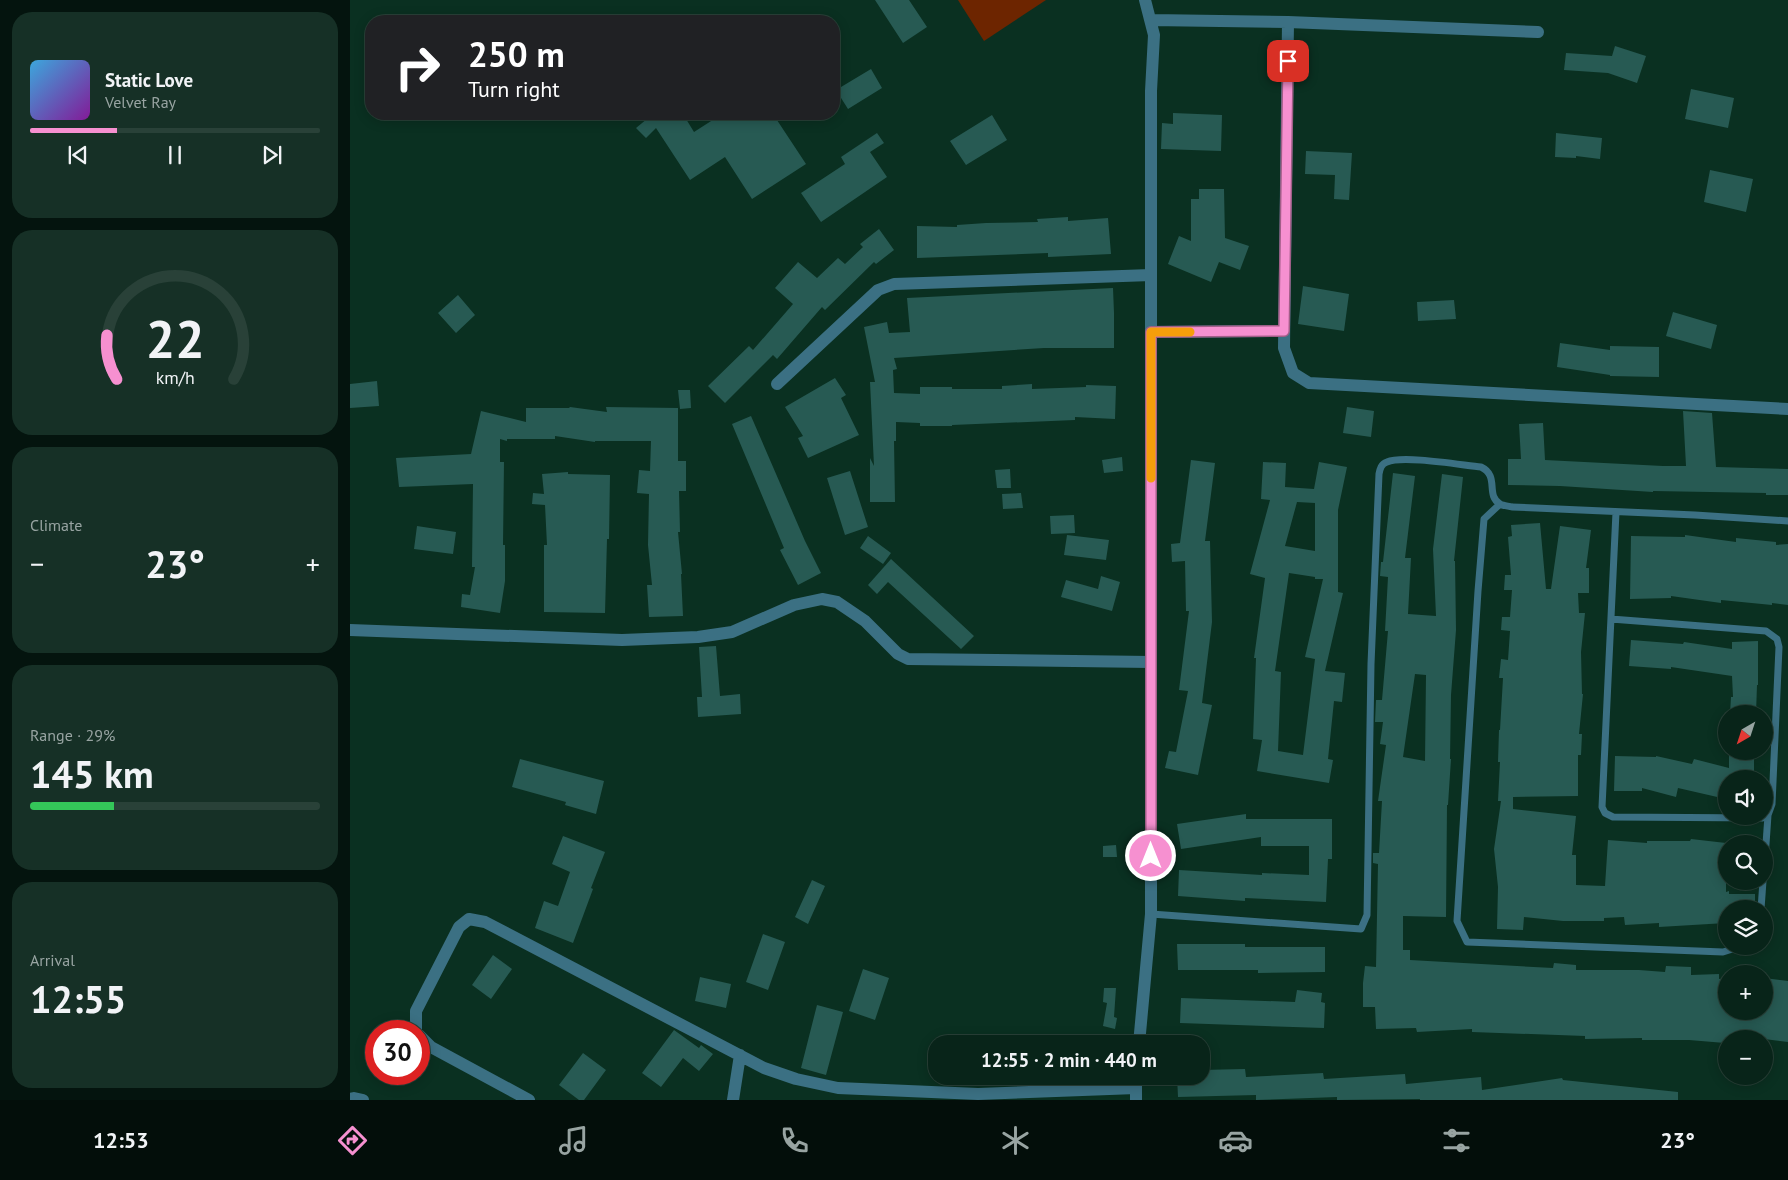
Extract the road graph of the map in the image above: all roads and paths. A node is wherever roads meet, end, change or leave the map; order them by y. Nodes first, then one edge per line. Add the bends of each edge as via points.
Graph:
1 (1146, 0) edge
2 (1151, 20) junction
3 (1288, 22) junction
4 (1538, 32) dead end
5 (1151, 275) junction
6 (1284, 331) junction
7 (1151, 332) junction
8 (777, 384) dead end
9 (1788, 409) edge
10 (1500, 504) junction
11 (1616, 512) junction
12 (1788, 521) edge
13 (1611, 619) junction
14 (350, 630) edge
15 (1151, 662) junction
16 (1773, 782) edge
17 (1718, 818) edge
18 (1151, 914) junction
19 (1718, 952) edge
20 (416, 1020) edge
21 (1140, 1035) edge
22 (430, 1046) edge
23 (740, 1055) junction
24 (1136, 1088) edge
25 (837, 1094) edge
26 (350, 1099) edge
27 (363, 1100) edge
28 (529, 1100) edge
29 (734, 1100) edge

1 - 2 street
2 - 3 street
2 - 5 street via 1154,36
3 - 4 street
3 - 6 street
5 - 7 street
5 - 8 street via 894,284 878,290
6 - 7 street
6 - 9 street via 1284,348 1293,372 1310,384
7 - 15 street
10 - 11 lane
10 - 18 lane via 1493,496 1490,475 1481,467 1401,459 1381,466 1371,664 1367,915 1361,929
10 - 19 lane via 1484,519 1478,591 1457,921 1467,942
11 - 12 lane
11 - 13 lane
13 - 16 lane via 1766,631 1776,638 1779,647
13 - 17 lane via 1602,806 1605,813 1613,817
14 - 15 street via 622,640 698,637 732,632 794,604 822,599 837,602 865,621 898,654 908,659
15 - 18 street
18 - 21 street
20 - 23 street via 416,1011 459,927 469,919 485,922
22 - 28 street
23 - 25 street via 764,1068
23 - 29 street
24 - 25 street via 978,1094
26 - 27 street

